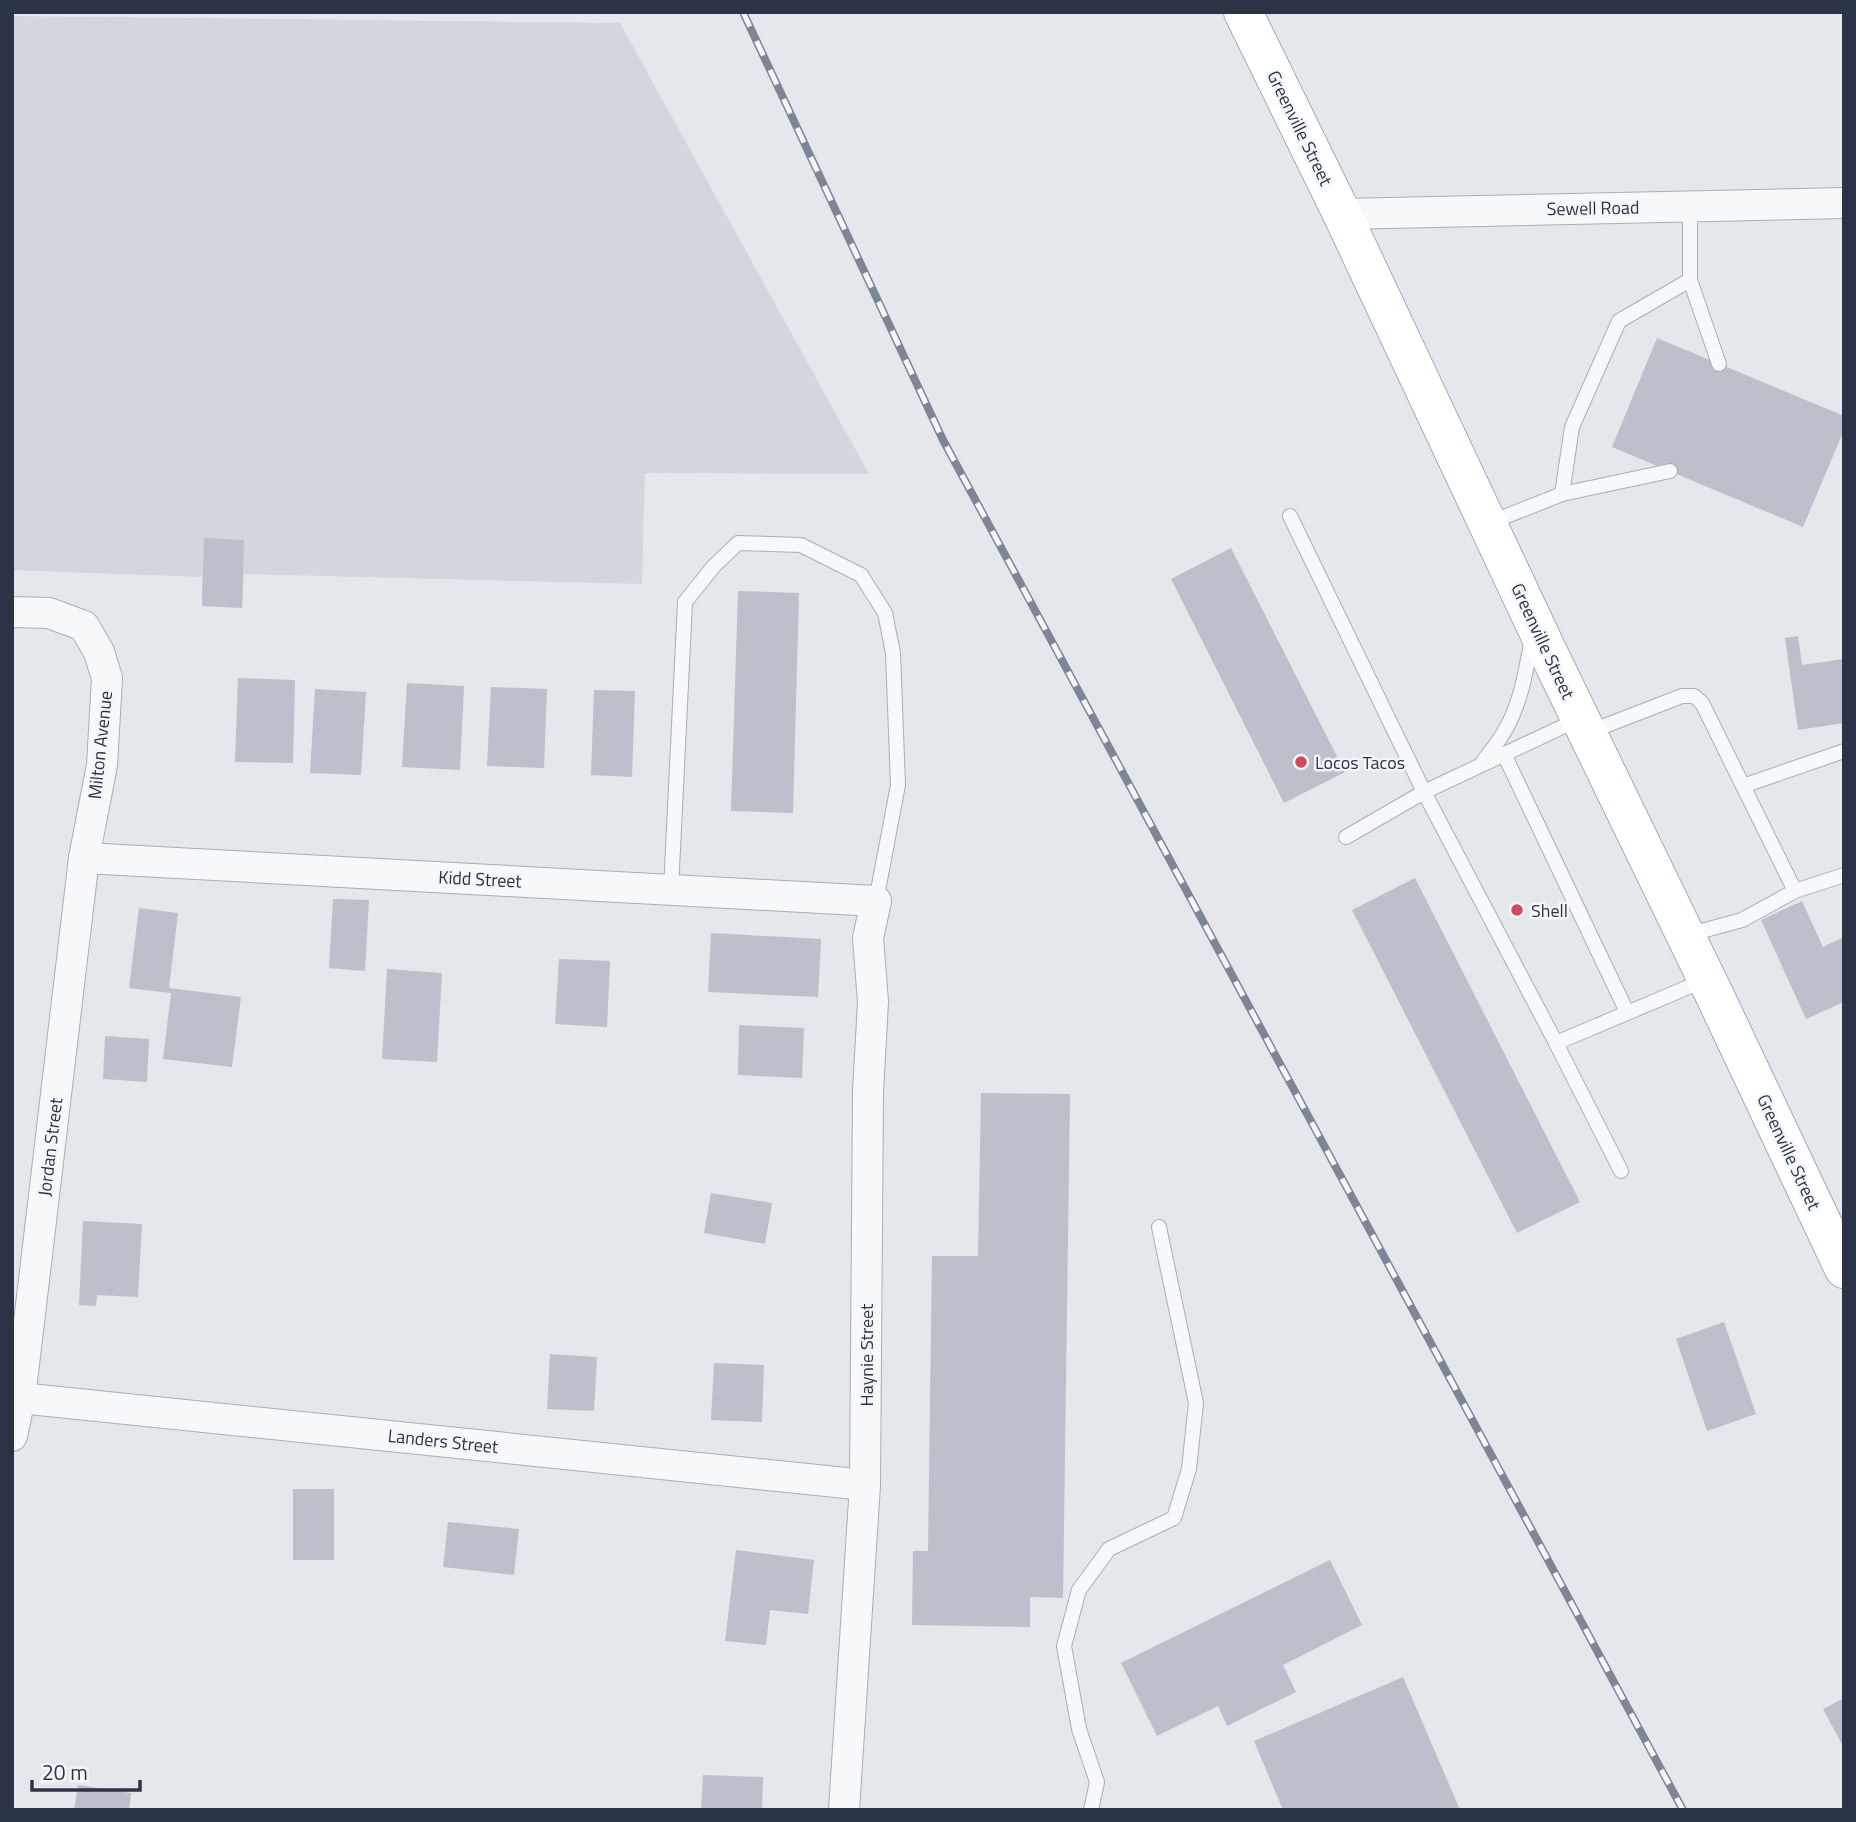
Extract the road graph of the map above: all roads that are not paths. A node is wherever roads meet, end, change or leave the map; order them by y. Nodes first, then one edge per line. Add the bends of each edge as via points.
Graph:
1 (1244, 12) edge
2 (1844, 203) edge
3 (1690, 206) junction
4 (1342, 214) junction
5 (1690, 280) junction
6 (1719, 364) dead end
7 (1670, 471) dead end
8 (1562, 494) junction
9 (1290, 516) dead end
10 (1488, 523) junction
11 (12, 612) edge
12 (1534, 623) junction
13 (1584, 726) junction
14 (1844, 751) edge
15 (1504, 754) junction
16 (1480, 765) junction
17 (1743, 786) junction
18 (1424, 792) junction
19 (1346, 837) dead end
20 (85, 858) junction
21 (1844, 875) edge
22 (671, 890) junction
23 (1795, 891) junction
24 (876, 901) junction
25 (1686, 935) junction
26 (1707, 979) junction
27 (1627, 1012) junction
28 (1556, 1043) junction
29 (1621, 1171) dead end
30 (1159, 1227) dead end
31 (1844, 1269) edge
32 (20, 1398) junction
33 (12, 1436) edge
34 (865, 1485) junction
35 (844, 1810) edge
36 (1091, 1810) edge

1 - 4 main road, Greenville Street
2 - 3 street, Sewell Road
3 - 4 street, Sewell Road
3 - 5 lane
4 - 10 main road, Greenville Street
5 - 6 lane
5 - 8 lane via 1619,321 1572,427
7 - 8 lane
8 - 10 lane
9 - 18 lane
10 - 12 main road, Greenville Street
11 - 20 street, Milton Avenue via 49,613 85,626 107,678 102,765
12 - 13 main road, Greenville Street
12 - 16 lane via 1515,711
13 - 15 lane
13 - 17 lane via 1693,696 1702,703
13 - 25 main road, Greenville Street
14 - 17 lane
15 - 16 lane
15 - 27 lane
16 - 18 lane
17 - 23 lane
18 - 19 lane
18 - 28 lane
20 - 22 street, Kidd Street
20 - 32 street, Jordan Street
21 - 23 lane
22 - 24 street, Kidd Street
22 - 24 lane via 685,602 738,543 800,545 861,575 885,613 893,653 898,785
23 - 25 lane via 1742,920
24 - 34 street, Haynie Street via 868,938 873,1002 868,1092
25 - 26 main road, Greenville Street
26 - 27 lane
26 - 31 main road, Greenville Street
27 - 28 lane
28 - 29 lane
30 - 36 lane via 1196,1403 1189,1469 1174,1518 1110,1549 1079,1590 1064,1646 1079,1729 1097,1782
32 - 33 street, Jordan Street
32 - 34 street, Landers Street
34 - 35 street, Haynie Street

